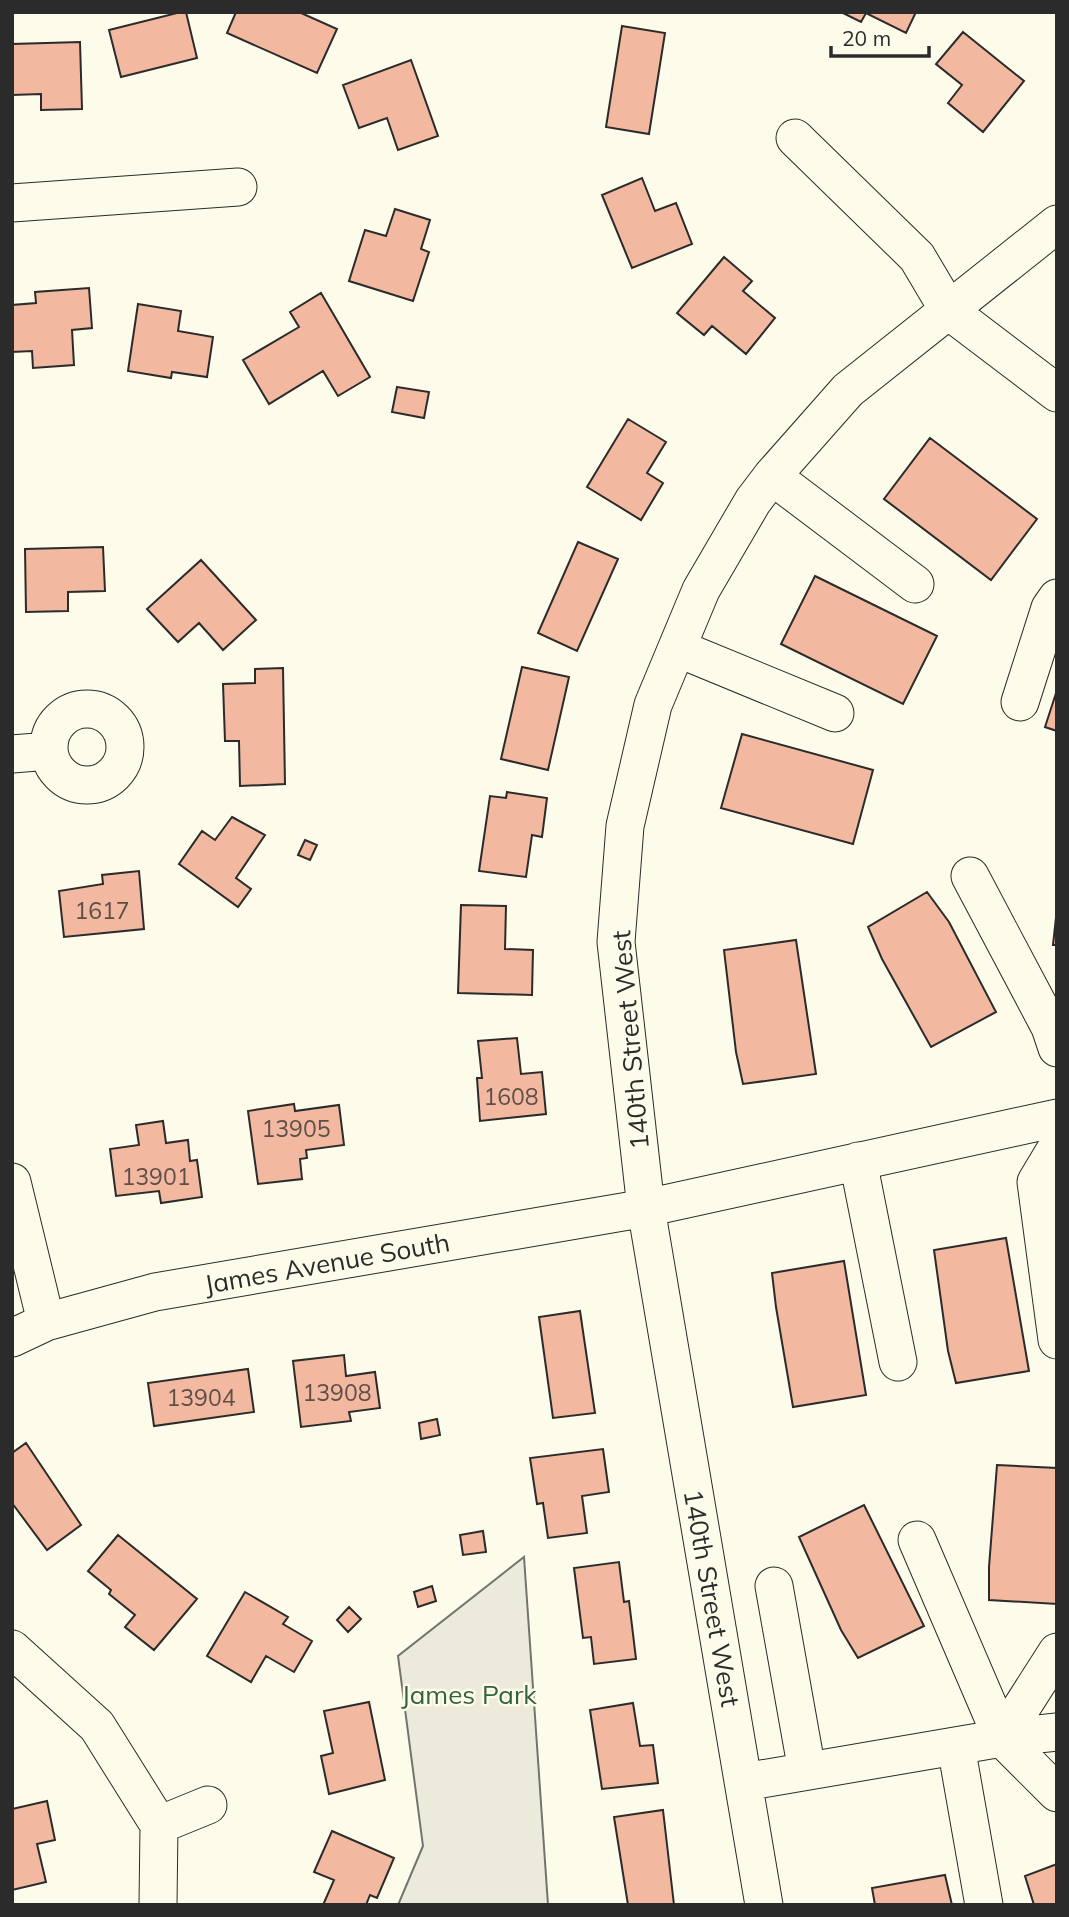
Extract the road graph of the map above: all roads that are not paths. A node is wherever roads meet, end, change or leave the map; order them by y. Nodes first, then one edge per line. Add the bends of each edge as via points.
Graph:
1 (795, 138) dead end
2 (238, 187) dead end
3 (12, 204) edge
4 (1057, 224) edge
5 (949, 311) junction
6 (1057, 393) edge
7 (772, 476) junction
8 (915, 584) dead end
9 (1057, 598) edge
10 (677, 648) junction
11 (1020, 702) dead end
12 (835, 713) dead end
13 (49, 751) dead end
14 (12, 754) edge
15 (971, 876) dead end
16 (1057, 1048) edge
17 (1057, 1118) edge
18 (1057, 1147) edge
19 (858, 1161) junction
20 (12, 1182) edge
21 (646, 1208) junction
22 (46, 1322) junction
23 (12, 1338) edge
24 (1057, 1340) edge
25 (898, 1362) dead end
26 (917, 1540) dead end
27 (774, 1586) dead end
28 (12, 1649) edge
29 (1057, 1652) edge
30 (1057, 1731) edge
31 (1002, 1738) junction
32 (956, 1746) junction
33 (807, 1771) junction
34 (744, 1782) junction
35 (1057, 1793) edge
36 (208, 1805) dead end
37 (159, 1825) junction
38 (158, 1905) edge
39 (764, 1905) edge
40 (984, 1905) edge

1 - 5 street via 917,257
2 - 3 street
4 - 5 street, 140th Street West
5 - 6 street
5 - 7 street, 140th Street West via 848,390
7 - 8 street
7 - 10 street, 140th Street West via 701,590
9 - 11 street
10 - 12 street
10 - 21 street, 140th Street West via 653,705 625,826 616,942
13 - 14 street
15 - 16 street
17 - 19 street
18 - 24 street via 1036,1182
19 - 21 street
19 - 25 street
20 - 22 street
21 - 22 street, James Avenue South via 155,1292
21 - 34 street, 140th Street West
22 - 23 street, James Avenue South
26 - 31 street
27 - 33 street
28 - 37 street via 97,1726
29 - 31 street
30 - 31 street
31 - 32 street
31 - 35 street
32 - 33 street
32 - 40 street
33 - 34 street
34 - 39 street, 140th Street West
36 - 37 street
37 - 38 street

